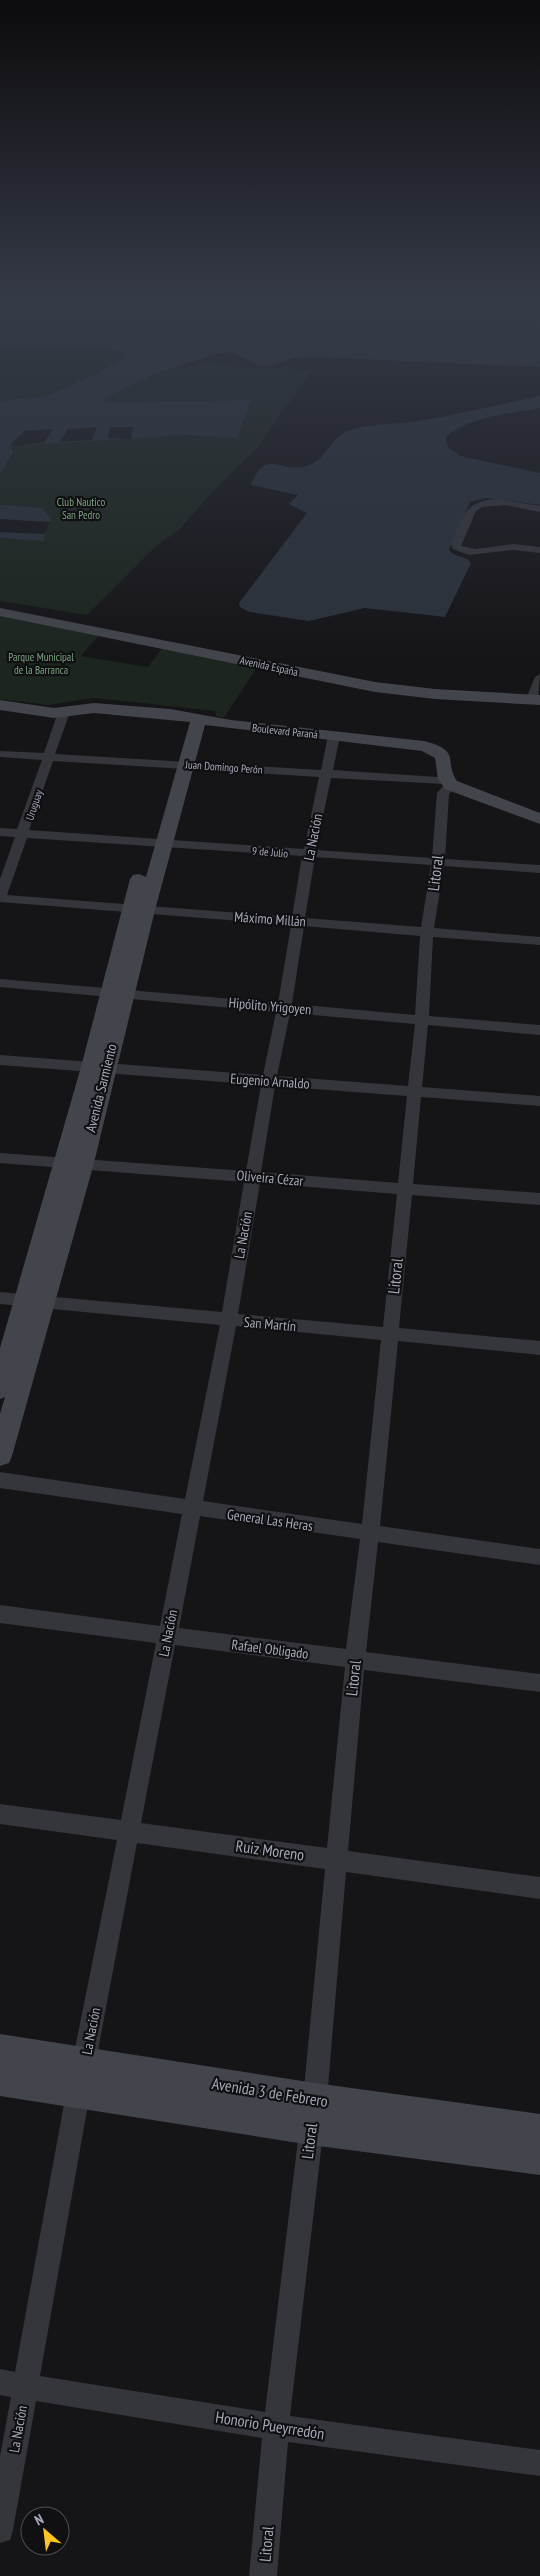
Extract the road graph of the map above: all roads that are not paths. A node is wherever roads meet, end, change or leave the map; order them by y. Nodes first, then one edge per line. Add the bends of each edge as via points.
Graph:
1 (540, 508) edge
2 (540, 550) edge
3 (0, 612) edge
4 (540, 677) edge
5 (536, 699) edge
6 (0, 705) edge
7 (64, 712) junction
8 (190, 718) junction
9 (334, 736) junction
10 (0, 754) edge
11 (50, 757) junction
12 (181, 764) junction
13 (325, 774) junction
14 (449, 783) junction
15 (540, 818) edge
16 (0, 832) edge
17 (24, 834) junction
18 (157, 842) junction
19 (309, 855) junction
20 (438, 863) junction
21 (540, 869) edge
22 (0, 897) edge
23 (138, 910) junction
24 (299, 921) junction
25 (427, 932) junction
26 (540, 941) edge
27 (0, 983) edge
28 (117, 993) junction
29 (284, 1008) junction
30 (422, 1019) junction
31 (540, 1030) edge
32 (0, 1060) edge
33 (99, 1067) junction
34 (269, 1081) junction
35 (414, 1092) junction
36 (540, 1101) edge
37 (0, 1158) edge
38 (73, 1163) junction
39 (254, 1176) junction
40 (404, 1190) junction
41 (540, 1199) edge
42 (0, 1298) edge
43 (35, 1301) junction
44 (229, 1321) junction
45 (389, 1335) junction
46 (540, 1348) edge
47 (0, 1389) edge
48 (0, 1456) edge
49 (0, 1480) edge
50 (193, 1509) junction
51 (370, 1534) junction
52 (540, 1557) edge
53 (0, 1614) edge
54 (167, 1636) junction
55 (354, 1659) junction
56 (540, 1683) edge
57 (0, 1814) edge
58 (130, 1830) junction
59 (335, 1859) junction
60 (540, 1888) edge
61 (0, 2050) edge
62 (81, 2079) junction
63 (0, 2080) edge
64 (313, 2114) junction
65 (540, 2130) edge
66 (540, 2159) edge
67 (0, 2382) edge
68 (26, 2386) junction
69 (276, 2426) junction
70 (540, 2463) edge
71 (0, 2530) edge
72 (263, 2576) edge

1 - 2 street via 495,502 476,505 456,547 471,553 508,546
3 - 5 main road, Avenida España via 375,687 435,694
4 - 5 street
6 - 7 main road, Boulevard Paraná via 31,711
7 - 8 main road, Boulevard Paraná via 94,708
7 - 11 street, Uruguay
8 - 9 main road, Boulevard Paraná
8 - 12 main road, Avenida Sarmiento
9 - 13 street, La Nación
9 - 14 main road, Boulevard Paraná via 433,748 444,756
10 - 11 street, Juan Domingo Perón
11 - 12 street, Juan Domingo Perón
11 - 17 street, Uruguay
12 - 13 street, Juan Domingo Perón
12 - 18 main road, Avenida Sarmiento
13 - 14 street, Juan Domingo Perón
13 - 19 street, La Nación
14 - 15 main road
14 - 20 street, Litoral via 443,794
16 - 17 street, 9 de Julio
17 - 18 street, 9 de Julio
17 - 22 street, Uruguay
18 - 19 street, 9 de Julio
18 - 23 main road, Avenida Sarmiento
19 - 20 street, 9 de Julio
19 - 24 street, La Nación
20 - 21 street, 9 de Julio
20 - 25 street, Litoral
22 - 23 street, Máximo Millán
23 - 24 street, Máximo Millán
23 - 28 main road, Avenida Sarmiento
24 - 25 street, Máximo Millán
24 - 29 street, La Nación
25 - 26 street, Máximo Millán
25 - 30 street, Litoral
27 - 28 street, Hipólito Yrigoyen
28 - 29 street, Hipólito Yrigoyen
28 - 33 main road, Avenida Sarmiento
29 - 30 street, Hipólito Yrigoyen
29 - 34 street, La Nación
30 - 31 street, Hipólito Yrigoyen
30 - 35 street, Litoral
32 - 33 street, Eugenio Arnaldo
33 - 34 street, Eugenio Arnaldo
33 - 38 main road, Avenida Sarmiento
34 - 35 street, Eugenio Arnaldo
34 - 39 street, La Nación
35 - 36 street, Eugenio Arnaldo
35 - 40 street, Litoral
37 - 38 street, Oliveira Cézar
38 - 39 street, Oliveira Cézar
38 - 43 main road, Avenida Sarmiento
39 - 40 street, Oliveira Cézar
39 - 44 street, La Nación
40 - 41 street, Oliveira Cézar
40 - 45 street, Litoral
42 - 43 street, San Martín
43 - 44 street, San Martín
43 - 47 main road, Avenida Sarmiento
43 - 48 main road, Avenida Sarmiento
44 - 45 street, San Martín
44 - 50 street, La Nación
45 - 46 street, San Martín
45 - 51 street, Litoral
49 - 50 street, General Las Heras
50 - 51 street, General Las Heras
50 - 54 street, La Nación
51 - 52 street, General Las Heras
51 - 55 street, Litoral
53 - 54 street, Rafael Obligado
54 - 55 street, Rafael Obligado
54 - 58 street, La Nación
55 - 56 street, Rafael Obligado
55 - 59 street, Litoral
57 - 58 street, Ruiz Moreno
58 - 59 street, Ruiz Moreno
58 - 62 street, La Nación
59 - 60 street, Ruiz Moreno
59 - 64 street, Litoral
61 - 62 main road, Avenida 3 de Febrero
62 - 63 main road, Avenida 3 de Febrero
62 - 64 main road, Avenida 3 de Febrero
62 - 68 street, La Nación
64 - 65 main road, Avenida 3 de Febrero
64 - 66 main road, Avenida 3 de Febrero
64 - 69 street, Litoral
67 - 68 street, Honorio Pueyrredón
68 - 69 street, Honorio Pueyrredón
68 - 71 street, La Nación
69 - 70 street, Honorio Pueyrredón
69 - 72 street, Litoral

